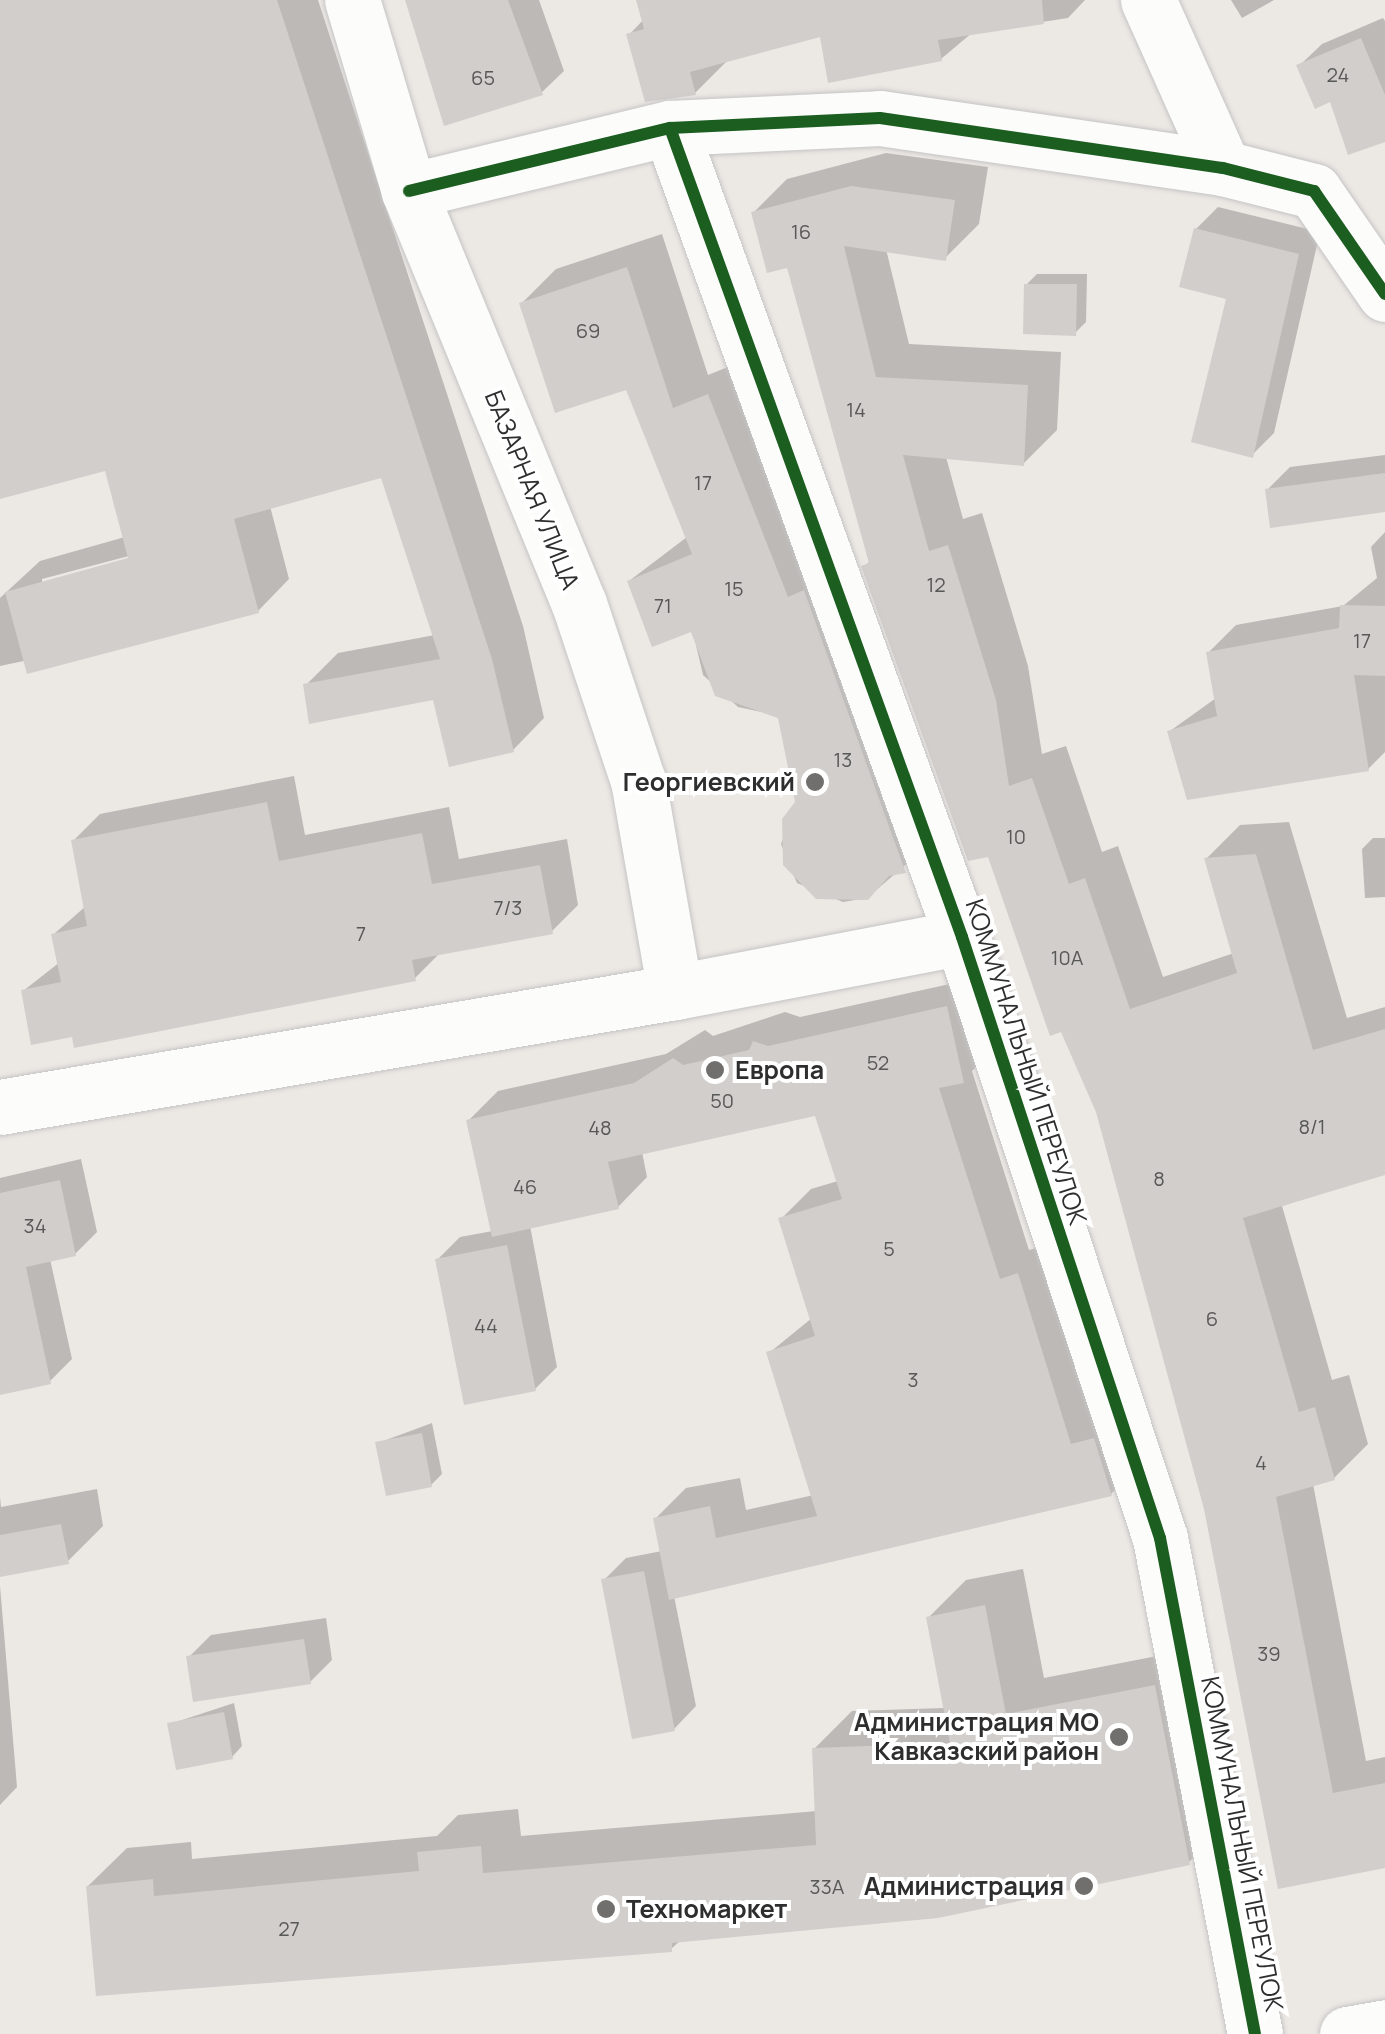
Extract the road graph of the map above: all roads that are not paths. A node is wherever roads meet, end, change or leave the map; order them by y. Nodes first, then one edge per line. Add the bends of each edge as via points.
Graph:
1 (352, 0) edge
2 (1148, 0) edge
3 (670, 128) junction
4 (1222, 168) junction
5 (409, 191) junction
6 (1385, 294) edge
7 (962, 937) junction
8 (674, 992) junction
9 (0, 1107) edge
10 (1385, 2028) edge
11 (1255, 2034) edge
12 (1348, 2034) edge

1 - 5 street, БАЗАРНАЯ УЛИЦА
2 - 4 street
3 - 4 street via 880,118
3 - 5 street
3 - 7 street, КОММУНАЛЬНЫЙ ПЕРЕУЛОК
4 - 6 street via 1314,191
5 - 8 street, БАЗАРНАЯ УЛИЦА via 579,604 626,746
7 - 8 street
7 - 11 street, КОММУНАЛЬНЫЙ ПЕРЕУЛОК via 1160,1538
8 - 9 street
10 - 12 street

